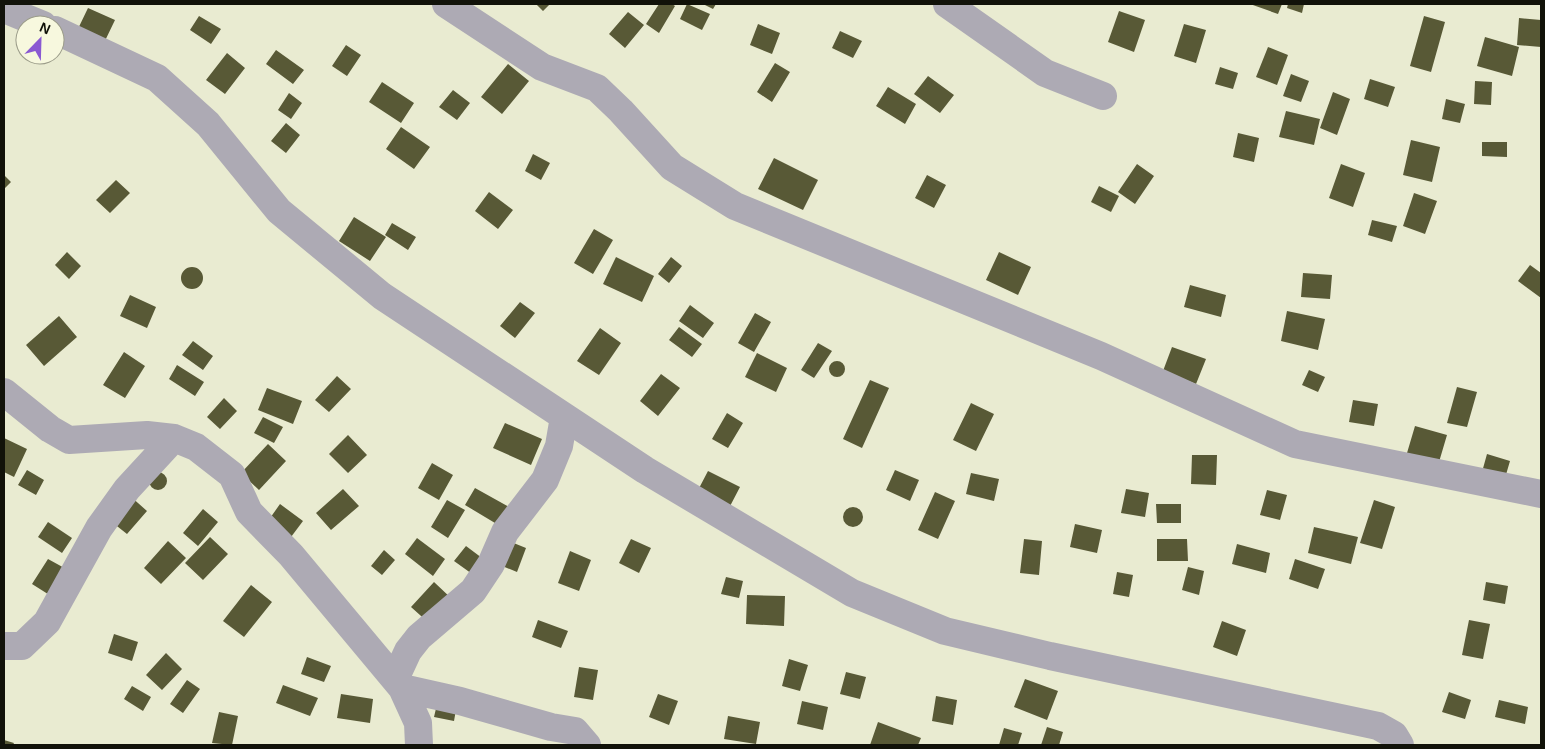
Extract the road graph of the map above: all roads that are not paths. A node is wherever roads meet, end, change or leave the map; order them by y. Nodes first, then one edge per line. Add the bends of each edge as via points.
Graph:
1 (446, 4) edge
2 (948, 4) edge
3 (4, 9) edge
4 (19, 15) edge
5 (65, 35) edge
6 (1103, 96) dead end
7 (4, 392) edge
8 (564, 417) junction
9 (174, 438) junction
10 (1541, 494) edge
11 (4, 646) edge
12 (398, 684) junction
13 (419, 745) edge
14 (588, 745) edge
15 (1400, 745) edge

1 - 10 street via 542,67 597,88 672,167 734,206 1101,356 1295,444
2 - 6 street via 1045,73
3 - 4 street
5 - 8 street via 157,78 208,124 279,210 382,296
7 - 9 street via 69,440 147,435
8 - 12 street via 558,446 545,480 505,532 491,564 473,591 418,637 408,650
8 - 15 street via 645,470 852,593 945,631 1378,726 1394,735
9 - 11 street via 127,489 99,528 47,622 22,646
9 - 12 street via 196,447 232,475 248,512 291,555
12 - 13 street via 418,723
12 - 14 street via 575,732

